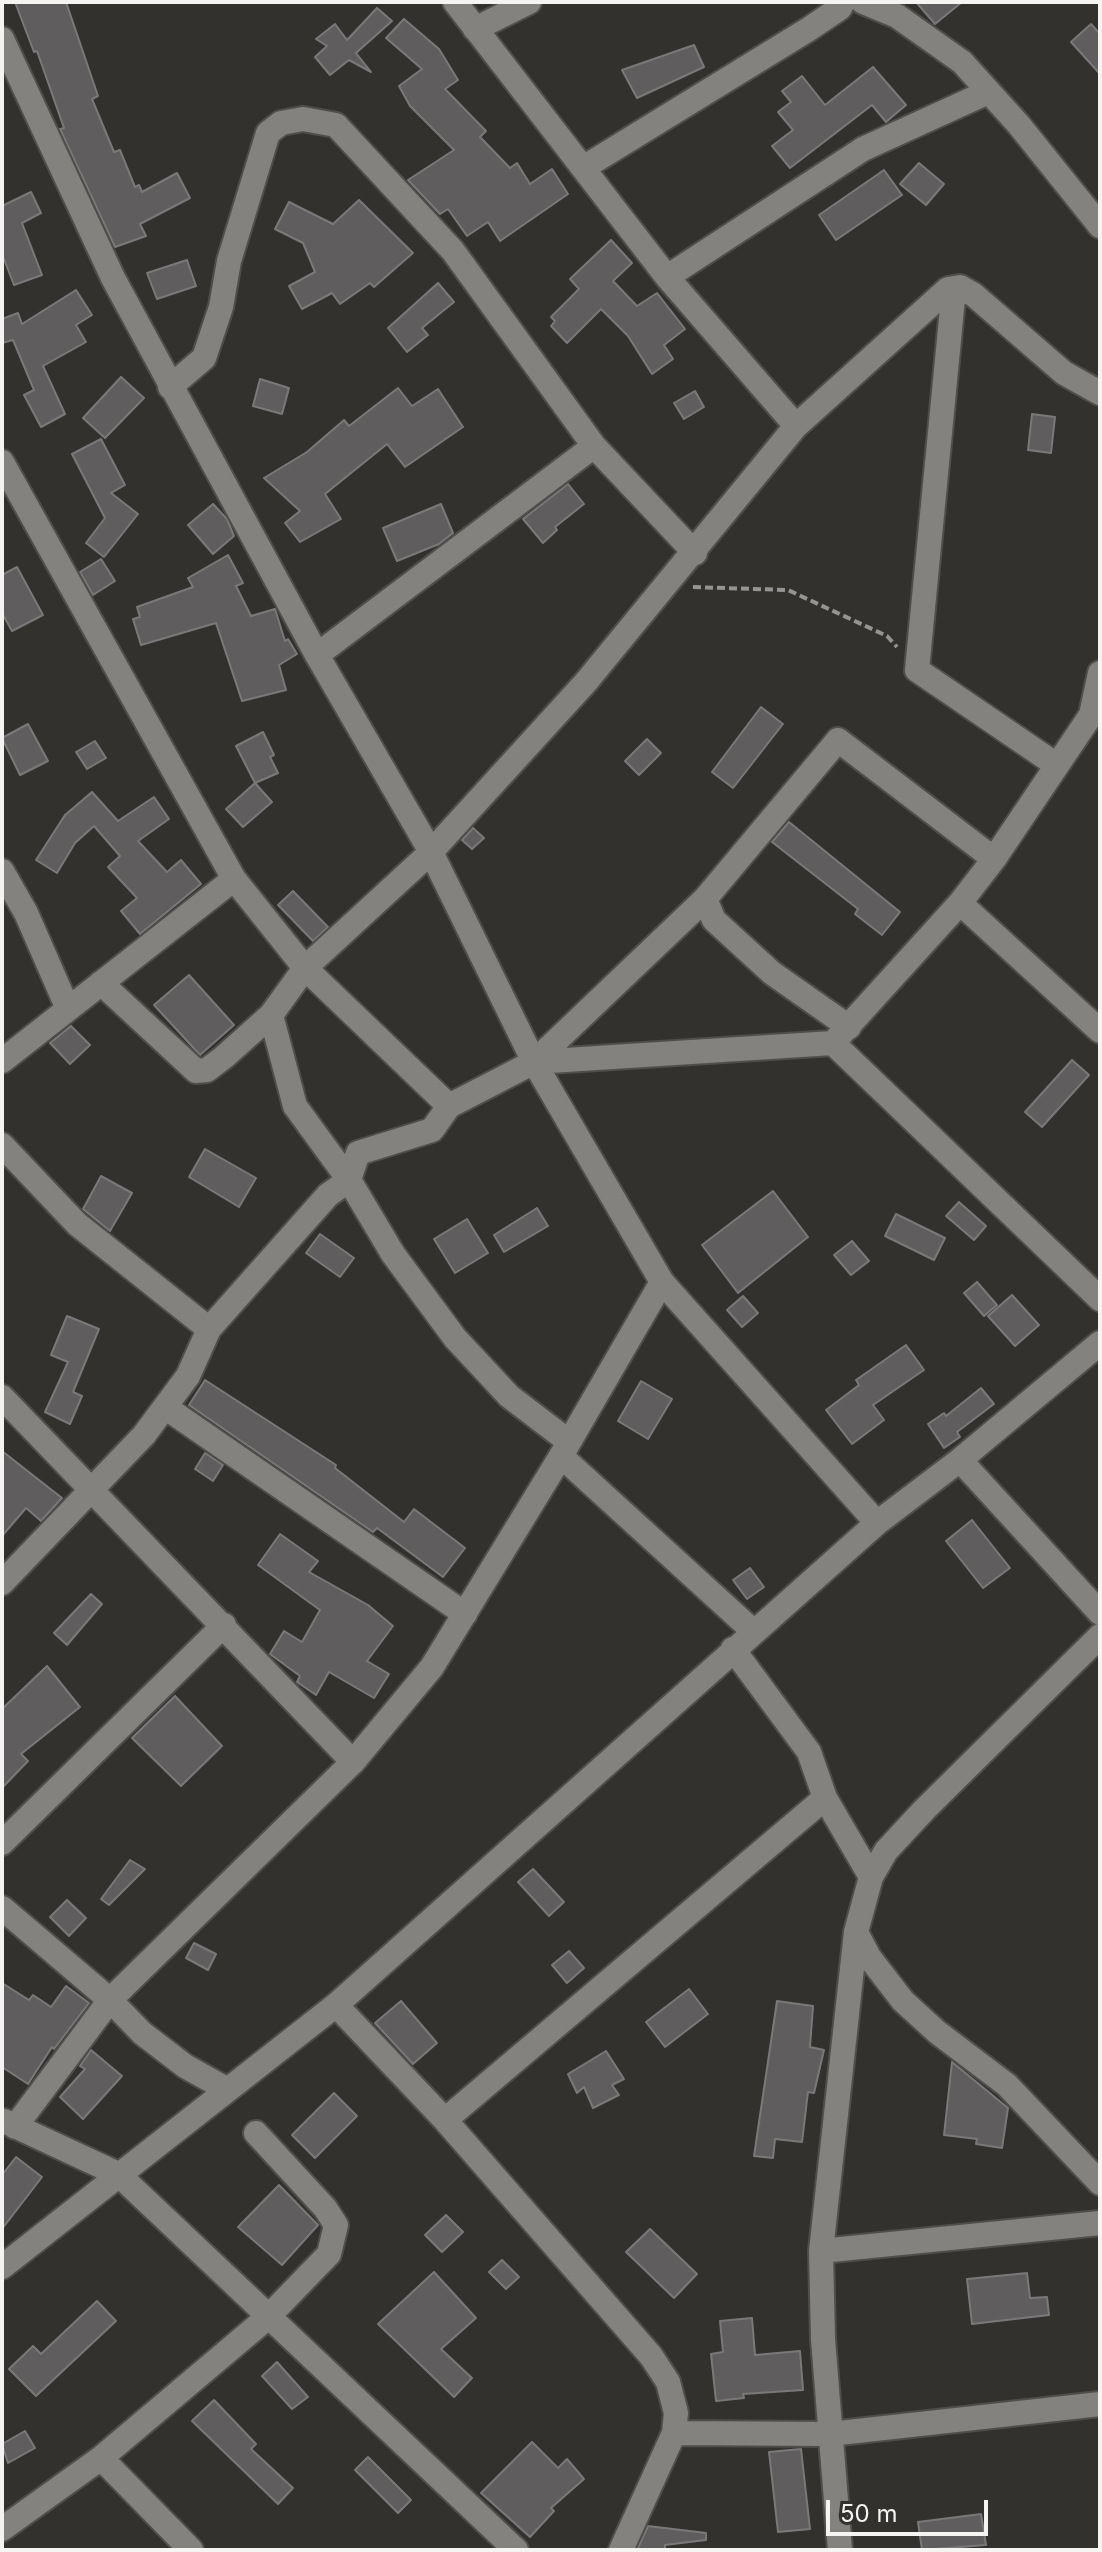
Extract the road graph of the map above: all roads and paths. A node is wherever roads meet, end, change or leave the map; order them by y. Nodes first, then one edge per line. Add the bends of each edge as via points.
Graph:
1 (455, 2) edge
2 (529, 2) edge
3 (843, 2) edge
4 (863, 2) edge
5 (475, 29) junction
6 (2, 39) edge
7 (988, 92) junction
8 (583, 168) junction
9 (1100, 226) edge
10 (667, 277) junction
11 (954, 288) junction
12 (170, 387) junction
13 (1100, 393) edge
14 (796, 426) junction
15 (594, 446) junction
16 (2, 462) edge
17 (695, 553) junction
18 (668, 584) junction
19 (317, 655) junction
20 (917, 670) junction
21 (1100, 673) edge
22 (1096, 719) edge
23 (1055, 764) junction
24 (431, 852) junction
25 (994, 859) junction
26 (2, 871) edge
27 (234, 879) junction
28 (705, 899) junction
29 (960, 903) junction
30 (305, 968) junction
31 (101, 983) junction
32 (68, 1009) junction
33 (271, 1015) junction
34 (1100, 1031) edge
35 (841, 1035) junction
36 (2, 1061) edge
37 (534, 1062) junction
38 (449, 1106) junction
39 (2, 1145) edge
40 (349, 1180) junction
41 (662, 1282) junction
42 (1100, 1299) edge
43 (209, 1329) junction
44 (1100, 1343) edge
45 (2, 1397) edge
46 (165, 1407) junction
47 (565, 1449) junction
48 (960, 1460) junction
49 (89, 1491) junction
50 (877, 1523) junction
51 (2, 1583) edge
52 (1100, 1613) edge
53 (465, 1614) junction
54 (224, 1625) junction
55 (753, 1631) junction
56 (1100, 1636) edge
57 (733, 1649) junction
58 (353, 1762) junction
59 (825, 1798) junction
60 (2, 1843) edge
61 (871, 1877) junction
62 (2, 1908) edge
63 (856, 1932) junction
64 (110, 2000) junction
65 (336, 2005) junction
66 (226, 2089) junction
67 (445, 2120) junction
68 (8, 2123) edge
69 (256, 2133) dead end
70 (118, 2174) junction
71 (1100, 2183) edge
72 (1100, 2223) edge
73 (821, 2251) junction
74 (2, 2267) edge
75 (268, 2317) junction
76 (1100, 2404) edge
77 (674, 2433) junction
78 (830, 2434) junction
79 (101, 2458) junction
80 (2, 2529) edge
81 (191, 2550) edge
82 (516, 2550) edge
83 (621, 2550) edge
84 (840, 2550) edge

1 - 5 street
2 - 5 street
3 - 8 street via 809,29
4 - 7 street via 935,40
5 - 8 street
6 - 12 street
7 - 9 street
7 - 10 street via 863,149
8 - 10 street
10 - 14 street
11 - 13 street via 974,295 1064,373
11 - 14 street
11 - 20 street
12 - 15 street via 204,358 268,133 281,123 303,119 336,125 453,251
12 - 19 street
14 - 17 street
15 - 17 street
15 - 19 street
16 - 27 street
17 - 18 street
18 - 20 path via 788,590 887,636
18 - 24 street
19 - 24 street
20 - 23 street
21 - 22 street
22 - 23 street
23 - 25 street
24 - 30 street
24 - 37 street
25 - 28 street via 838,740
25 - 29 street
26 - 32 street
27 - 30 street
27 - 31 street
28 - 35 street via 714,920
28 - 37 street
29 - 34 street
29 - 35 street
30 - 33 street
30 - 38 street
31 - 32 street
31 - 33 street via 196,1071 207,1070
32 - 36 street
33 - 40 street via 295,1106
35 - 37 street
35 - 42 street
37 - 38 street
37 - 41 street
38 - 40 street via 432,1130 358,1153
39 - 43 street via 77,1224
40 - 43 street via 328,1195
40 - 47 street via 393,1254 455,1338
41 - 47 street
41 - 50 street
43 - 46 street via 188,1376
44 - 48 street
45 - 49 street
46 - 49 street
46 - 53 street
47 - 53 street
47 - 55 street
48 - 50 street
48 - 52 street
49 - 51 street
49 - 54 street
50 - 55 street
53 - 58 street via 432,1667
54 - 58 street
54 - 60 street
55 - 57 street
56 - 61 street via 924,1810 886,1851
57 - 59 street via 809,1752
57 - 65 street
58 - 64 street
59 - 61 street
59 - 67 street
61 - 63 street
62 - 64 street
63 - 71 street via 903,2001 1007,2085
63 - 73 street
64 - 66 street via 185,2066
64 - 68 street
65 - 66 street
65 - 67 street
66 - 70 street
67 - 77 street via 651,2356 672,2393
68 - 70 street
69 - 75 street via 336,2225 329,2254
70 - 74 street
70 - 75 street
72 - 73 street
73 - 78 street
75 - 79 street
75 - 82 street
76 - 78 street
77 - 78 street
77 - 83 street
78 - 84 street
79 - 80 street
79 - 81 street

